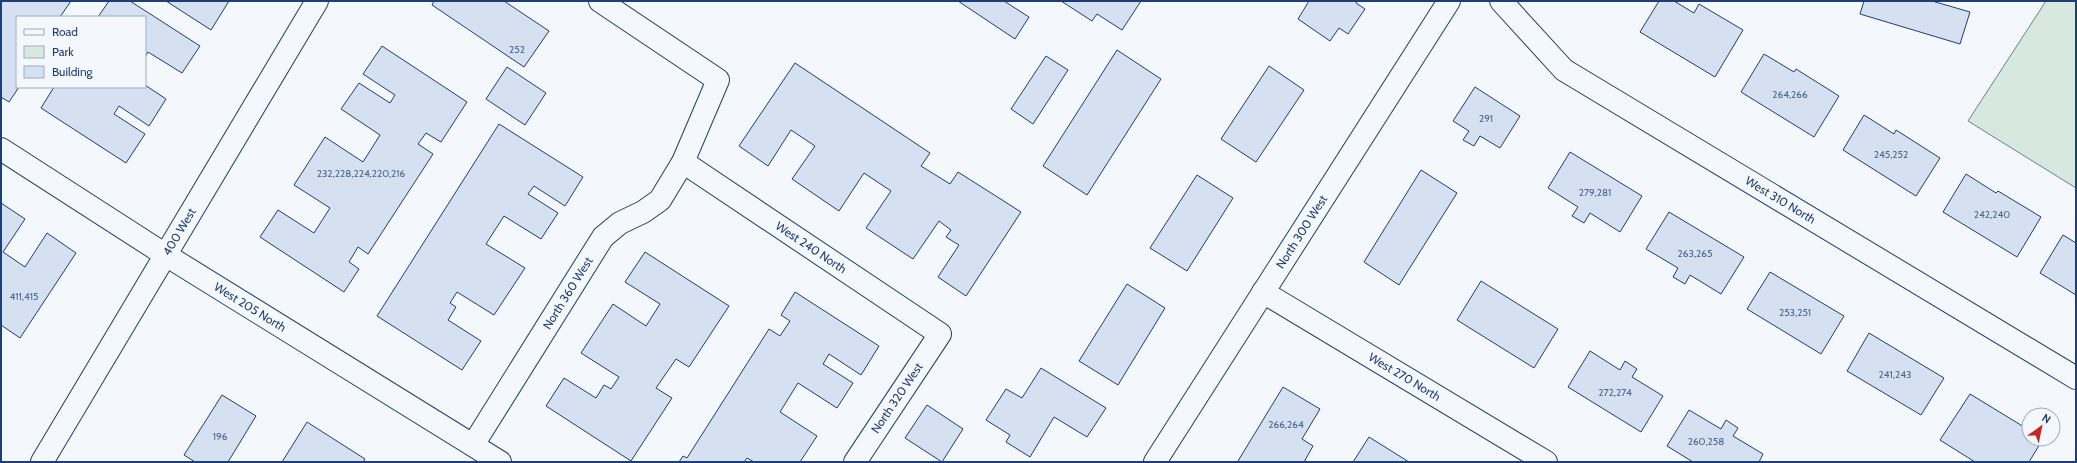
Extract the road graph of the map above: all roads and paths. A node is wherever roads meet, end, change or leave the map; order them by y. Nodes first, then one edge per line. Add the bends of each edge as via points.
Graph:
1 (317, 1) edge
2 (600, 1) edge
3 (1448, 1) edge
4 (1501, 1) edge
5 (1, 149) edge
6 (683, 162) junction
7 (164, 254) junction
8 (1262, 292) junction
9 (940, 334) joint
10 (2076, 378) edge
11 (473, 445) junction
12 (42, 462) edge
13 (500, 462) edge
14 (855, 462) edge
15 (1155, 462) edge
16 (1546, 462) edge

1 - 7 street, 400 West
2 - 6 street, North 360 West via 718,80
3 - 8 street, North 300 West
4 - 10 street, West 310 North via 1564,70
5 - 7 street, West 205 North
6 - 9 street, West 240 North
6 - 11 street, North 360 West via 660,200 620,223 603,237
7 - 11 street, West 205 North
7 - 12 street, 400 West
8 - 15 street, North 300 West
8 - 16 street, West 270 North
9 - 14 street, North 320 West
11 - 13 street, West 205 North

